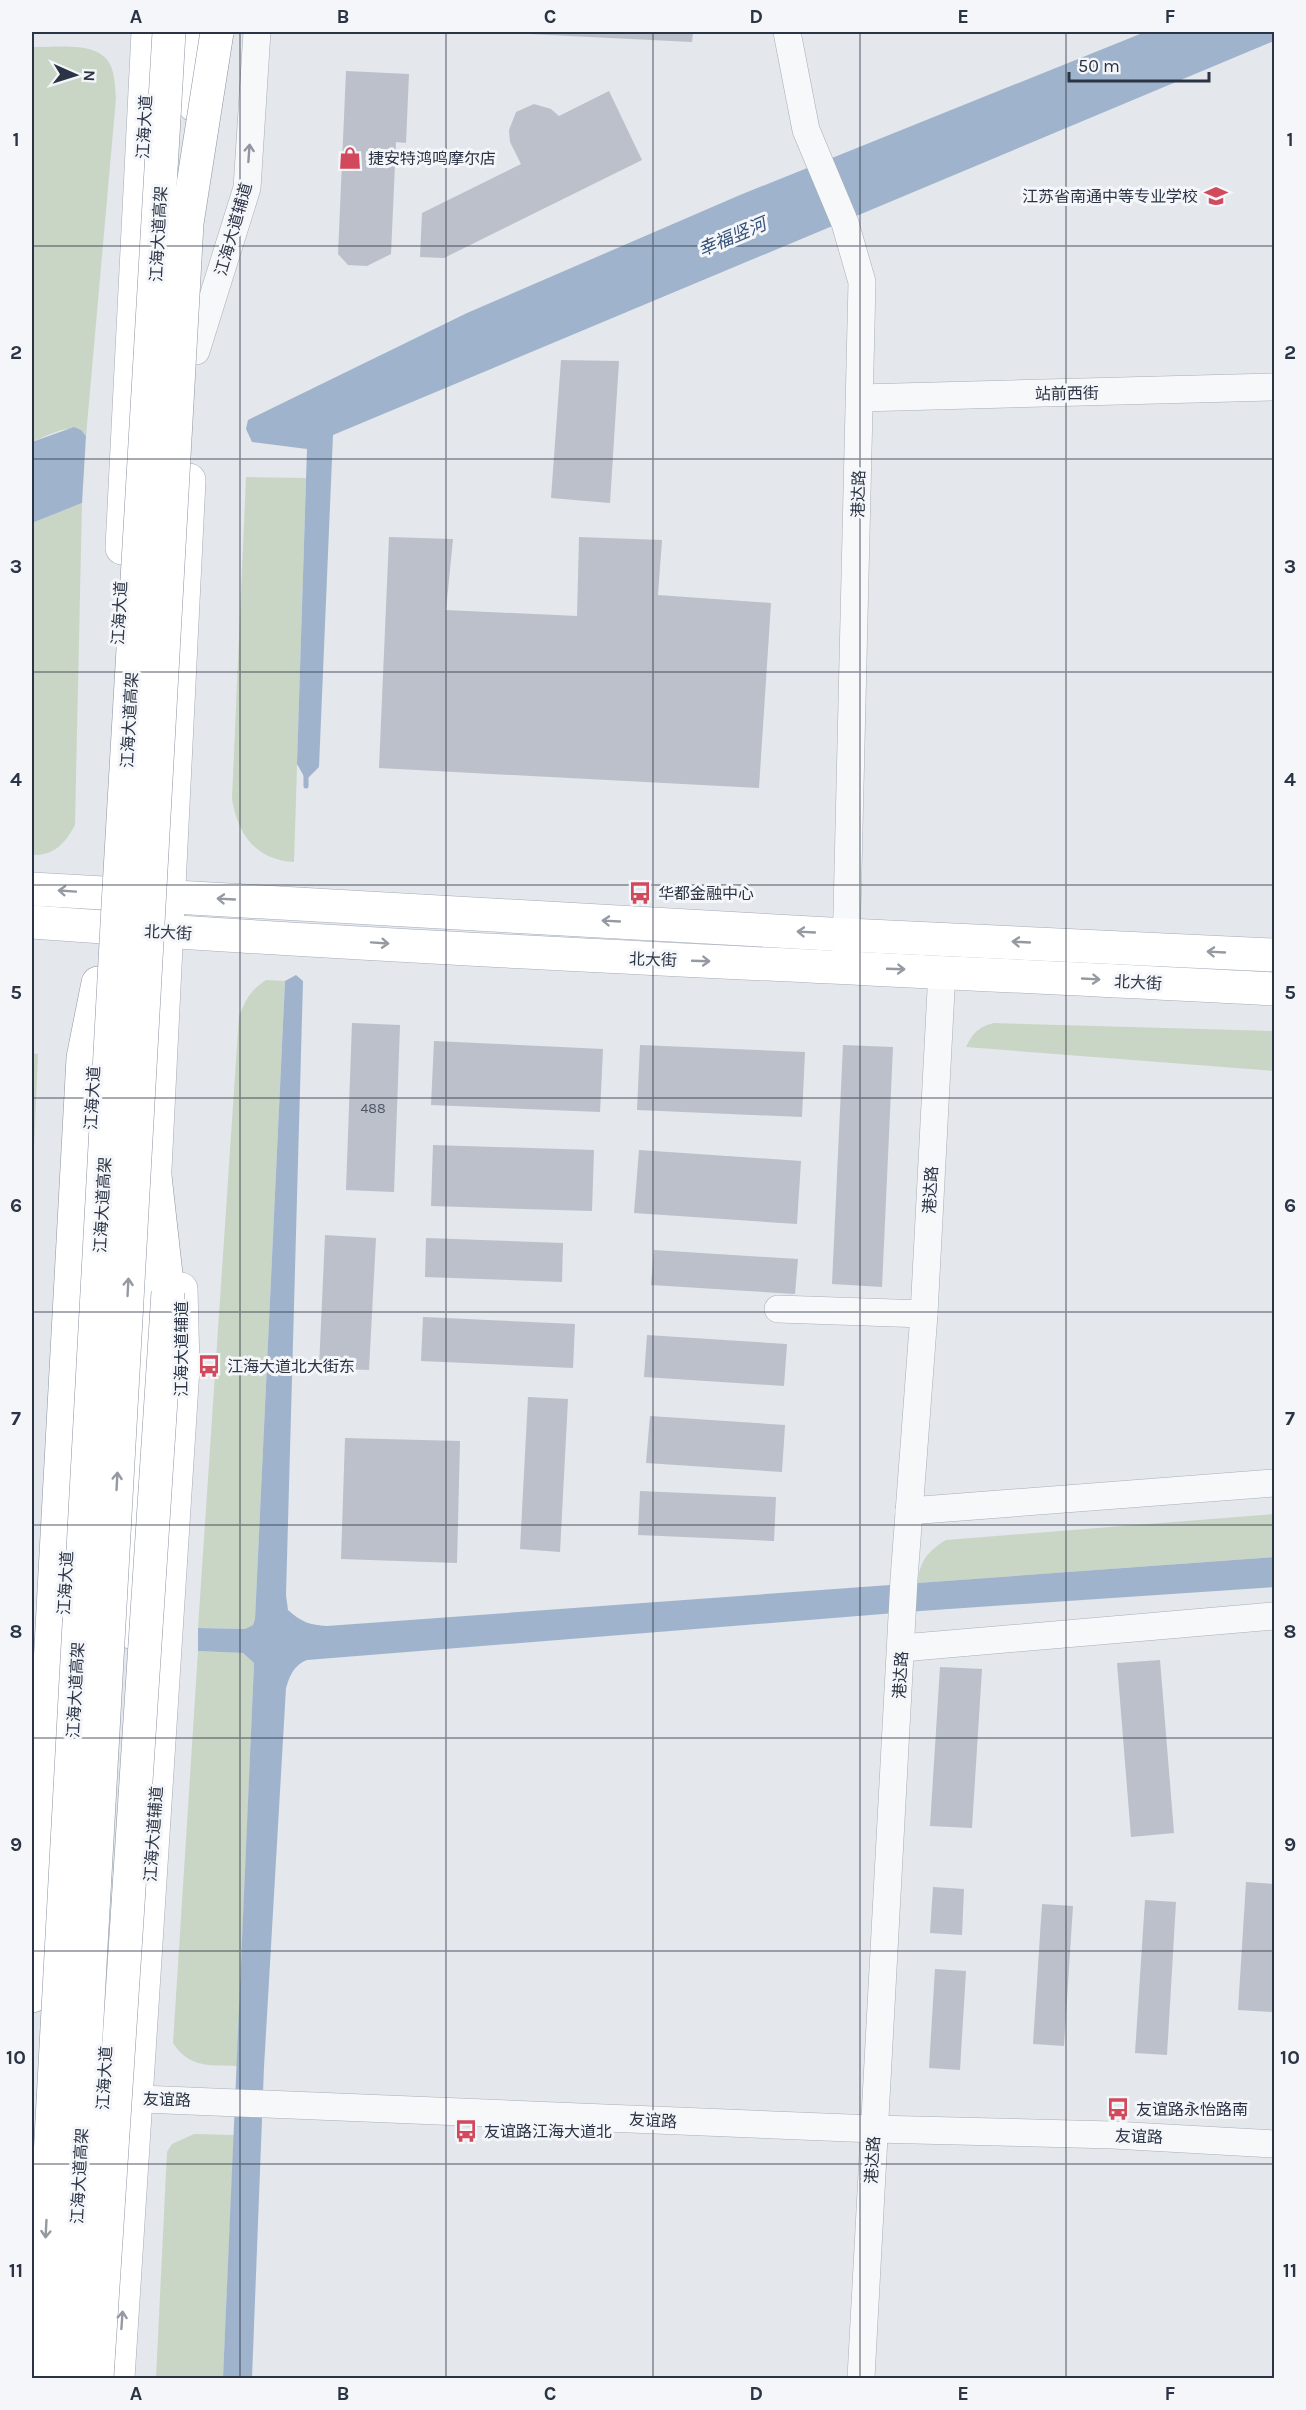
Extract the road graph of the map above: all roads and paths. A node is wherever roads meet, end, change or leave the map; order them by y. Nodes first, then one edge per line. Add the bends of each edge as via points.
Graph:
1 (134, 32) edge
2 (148, 32) edge
3 (170, 32) edge
4 (197, 32) edge
5 (215, 32) edge
6 (256, 32) edge
7 (787, 32) edge
8 (187, 223) junction
9 (196, 351) junction
10 (1275, 387) edge
11 (860, 398) junction
12 (32, 889) edge
13 (103, 894) junction
14 (169, 896) junction
15 (32, 922) edge
16 (102, 927) junction
17 (167, 933) junction
18 (847, 935) junction
19 (1275, 955) edge
20 (845, 967) junction
21 (942, 971) junction
22 (98, 983) junction
23 (1275, 989) edge
24 (154, 1167) junction
25 (175, 1291) junction
26 (778, 1309) dead end
27 (924, 1314) junction
28 (1275, 1483) edge
29 (909, 1511) junction
30 (1275, 1616) edge
31 (902, 1648) junction
32 (32, 1727) edge
33 (32, 1996) edge
34 (34, 2095) edge
35 (103, 2098) junction
36 (136, 2098) junction
37 (874, 2129) junction
38 (1275, 2144) edge
39 (32, 2200) edge
40 (38, 2379) edge
41 (67, 2379) edge
42 (85, 2379) edge
43 (97, 2379) edge
44 (118, 2379) edge
45 (861, 2379) edge

1 - 2 street
2 - 13 main road, 江海大道
3 -> 40 main road, 江海大道高架, bridge via 117,918
4 - 8 main road, 江海大道高架, bridge
5 - 8 main road, bridge
5 - 9 main road, 江海大道
9 -> 6 street, 江海大道辅道 via 247,188
7 - 11 street, 港达路 via 806,130 845,223 862,282
41 -> 8 main road, 江海大道高架, bridge
9 - 14 main road, 江海大道
10 - 11 street, 站前西街
11 - 18 street, 港达路
13 -> 12 main road, 北大街
13 - 14 main road, 北大街
13 - 16 main road, 江海大道
14 - 17 main road, 江海大道
18 -> 14 main road, 北大街
15 - 16 main road, 北大街
16 - 17 main road, 北大街
16 - 22 main road, 江海大道
17 -> 20 main road, 北大街
17 - 24 main road, 江海大道
19 -> 18 main road, 北大街
18 - 20 street, 港达路
20 -> 21 main road, 北大街
21 -> 23 main road, 北大街
21 - 27 street, 港达路
22 - 32 main road via 68,1058
22 - 33 main road via 83,1058
22 - 34 main road, 江海大道
24 - 25 main road
24 - 35 main road, 江海大道
25 - 36 main road, 江海大道辅道 via 183,1368
25 - 43 main road, bridge
26 - 27 street
27 - 29 street, 港达路
28 - 29 street
29 - 31 street, 港达路
30 - 31 street
31 - 37 street, 港达路
34 - 35 street, 友谊路
34 - 39 main road, 江海大道
35 - 36 street, 友谊路
35 - 42 main road, 江海大道
36 - 37 street, 友谊路
44 -> 36 main road, 江海大道辅道
37 - 38 street, 友谊路
37 - 45 street, 港达路

